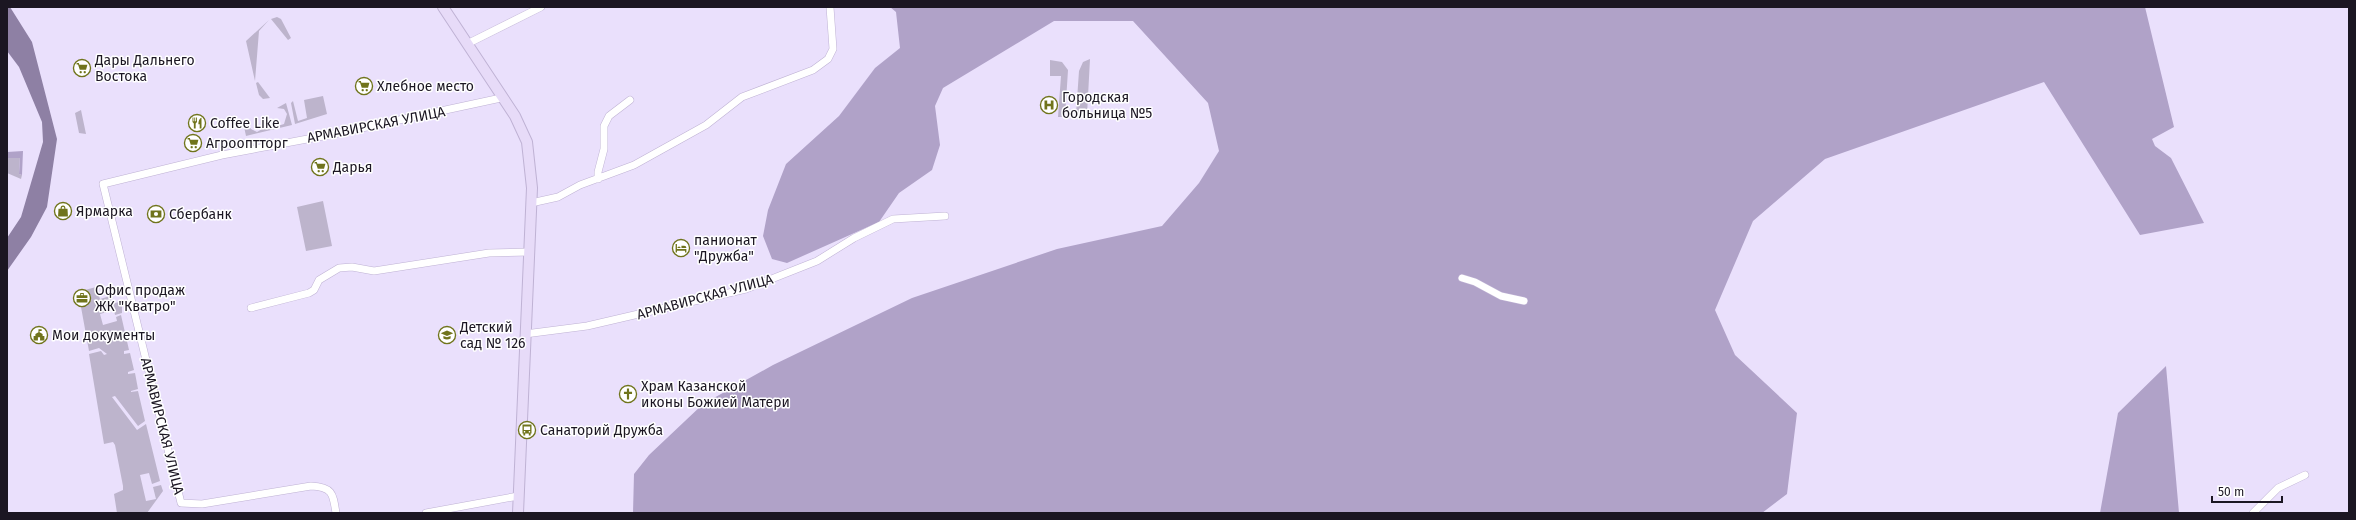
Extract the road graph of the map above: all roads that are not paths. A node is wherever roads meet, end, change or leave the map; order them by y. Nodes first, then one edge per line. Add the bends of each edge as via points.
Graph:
1 (443, 7) edge
2 (542, 7) edge
3 (830, 7) edge
4 (467, 44) junction
5 (501, 98) junction
6 (630, 100) dead end
7 (598, 179) junction
8 (531, 203) junction
9 (945, 216) dead end
10 (529, 252) junction
11 (1462, 278) dead end
12 (1524, 301) dead end
13 (252, 308) dead end
14 (524, 334) junction
15 (2306, 475) dead end
16 (518, 496) junction
17 (336, 513) edge
18 (426, 513) edge
19 (518, 513) edge
20 (2253, 513) edge

1 - 4 main road
2 - 4 street
3 - 7 street via 833,49 828,59 813,70 742,97 706,125 634,165
4 - 5 main road
5 - 8 main road via 515,116 527,142
5 - 17 street, АРМАВИРСКАЯ УЛИЦА via 334,134 222,154 103,184 181,503 202,504 311,486 324,487 333,494
6 - 7 street via 609,116 604,126 604,149
7 - 8 street via 558,197
8 - 10 main road
9 - 14 street, АРМАВИРСКАЯ УЛИЦА via 893,219 860,234 817,261 746,289 587,326
10 - 13 street via 489,253 374,271 352,267 339,268 319,280 314,290 309,293
10 - 14 main road
11 - 12 street via 1476,282 1500,296
14 - 16 main road
15 - 20 street via 2278,488
16 - 18 street
16 - 19 main road

